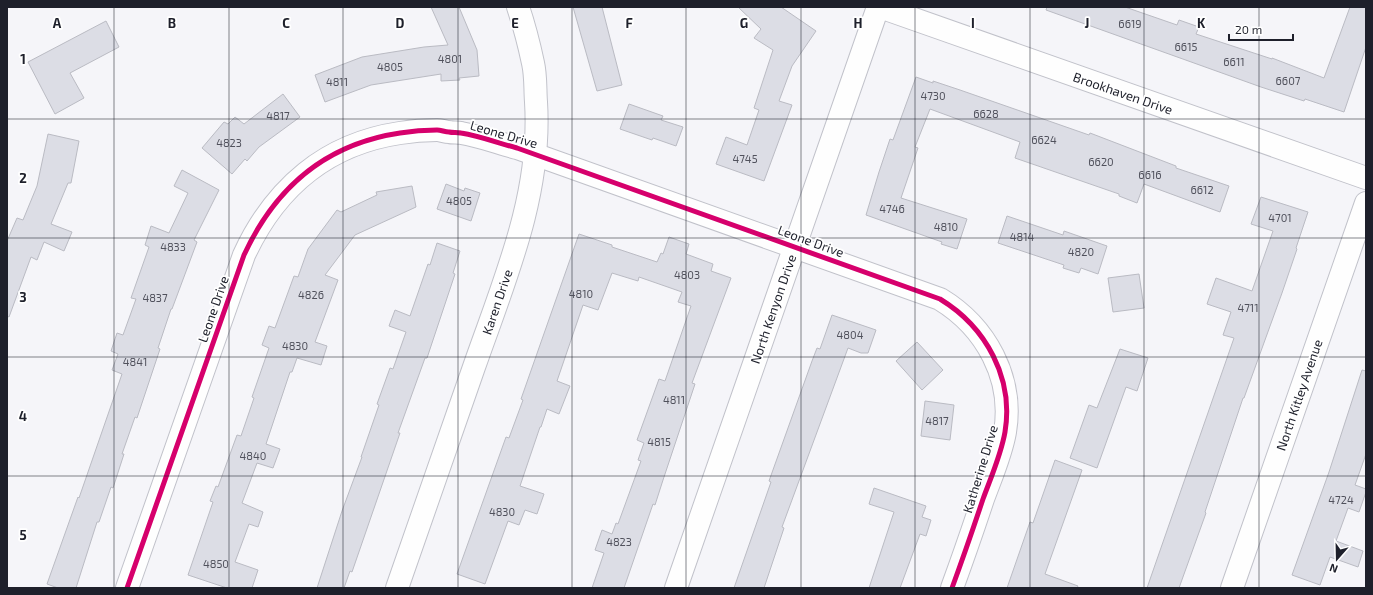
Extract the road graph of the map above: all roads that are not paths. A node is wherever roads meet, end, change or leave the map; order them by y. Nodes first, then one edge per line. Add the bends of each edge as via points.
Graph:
1 (518, 7) edge
2 (879, 7) edge
3 (535, 154) junction
4 (1366, 178) edge
5 (1366, 203) edge
6 (795, 247) junction
7 (993, 355) joint
8 (128, 588) edge
9 (397, 588) edge
10 (676, 588) edge
11 (952, 588) edge
12 (1232, 588) edge

1 - 3 street, Karen Drive via 529,43 534,72 537,117
2 - 4 street, Brookhaven Drive
2 - 6 street, North Kenyon Drive
3 - 6 street, Leone Drive
3 - 8 street, Leone Drive via 479,137 439,130 378,136 318,163 295,182 258,228 244,255
3 - 9 street, Karen Drive via 530,193 516,245
5 - 12 street, North Kitley Avenue
6 - 7 street, Leone Drive via 940,299 971,324 984,338
6 - 10 street, North Kenyon Drive
7 - 11 street, Katherine Drive via 1004,384 1007,412 1005,432

